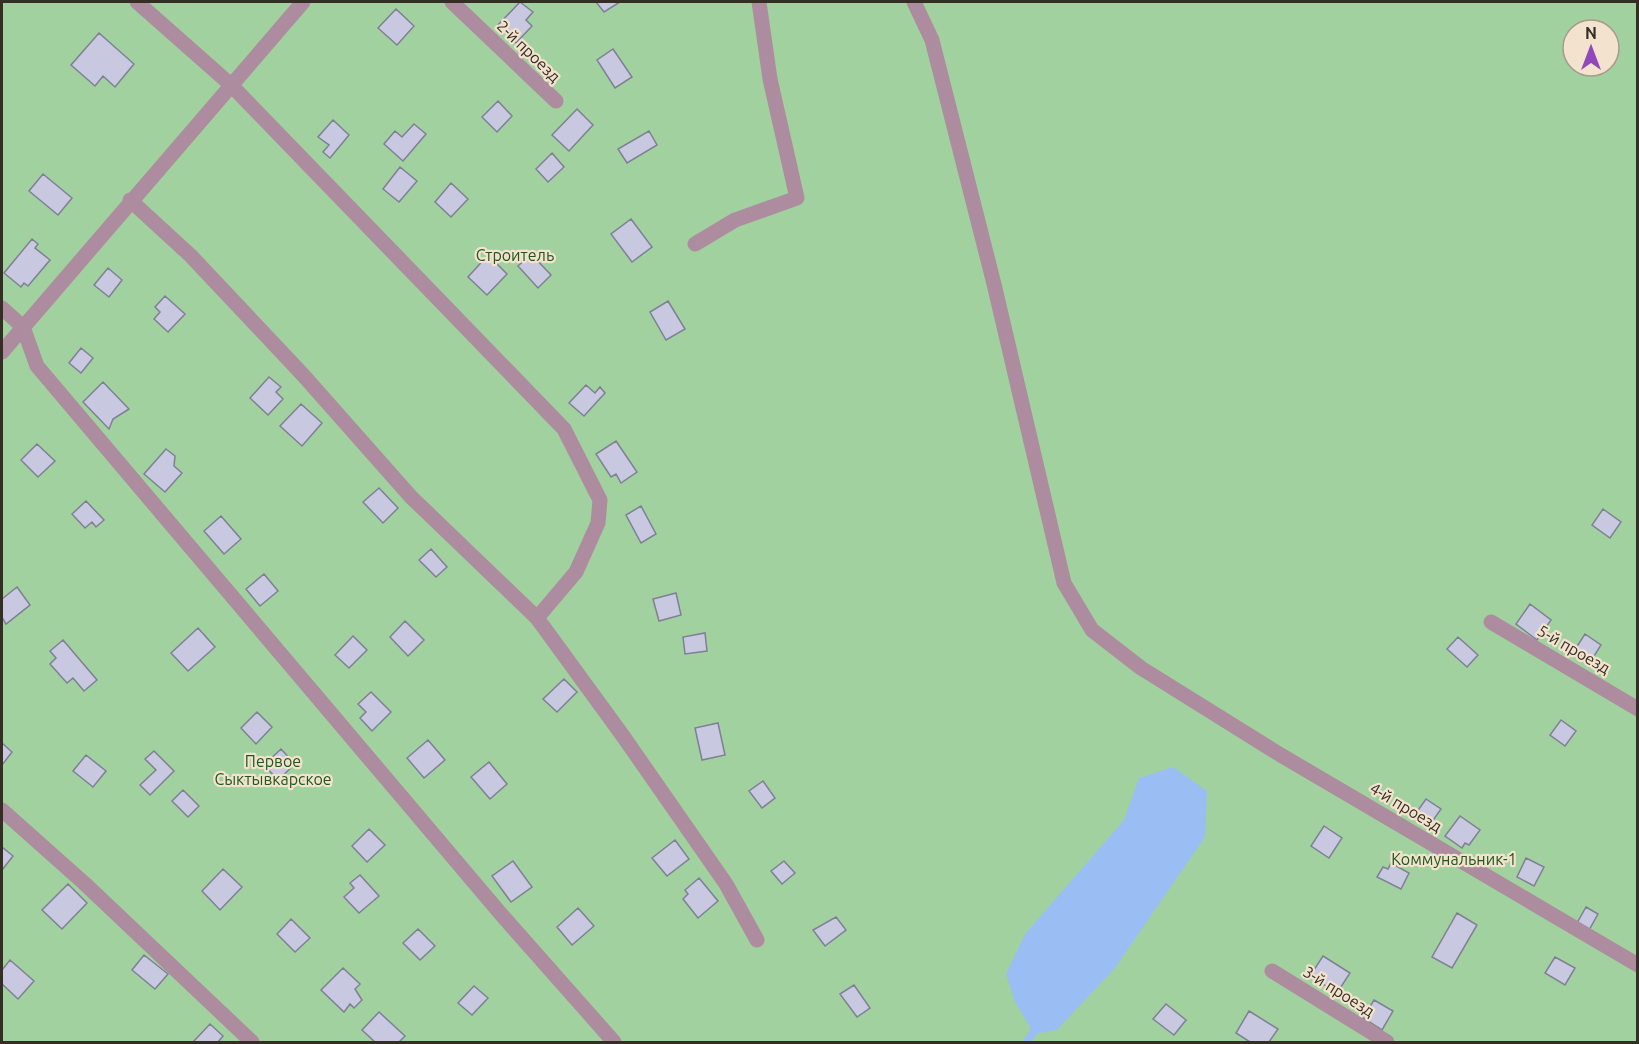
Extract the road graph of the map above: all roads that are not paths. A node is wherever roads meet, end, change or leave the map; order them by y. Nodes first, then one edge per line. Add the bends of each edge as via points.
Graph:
1 (137, 2) edge
2 (303, 2) edge
3 (452, 2) edge
4 (759, 2) edge
5 (914, 2) edge
6 (231, 86) junction
7 (556, 101) dead end
8 (130, 200) junction
9 (695, 244) dead end
10 (2, 308) edge
11 (23, 327) junction
12 (2, 352) edge
13 (537, 618) junction
14 (1491, 622) dead end
15 (1638, 709) edge
16 (2, 810) edge
17 (757, 940) dead end
18 (1638, 965) edge
19 (1272, 971) dead end
20 (252, 1042) edge
21 (614, 1042) edge
22 (1387, 1042) edge

1 - 6 street
2 - 6 street
3 - 7 street, 2-й проезд
4 - 9 street via 770,79 797,198 735,220
5 - 18 street, 4-й проезд via 938,63 1064,583 1092,630 1141,668 1279,754
6 - 8 street
6 - 13 street via 564,429 600,500 598,523 576,572
8 - 11 street
8 - 13 street via 191,256 411,497
10 - 11 street
11 - 12 street
11 - 21 street via 38,366 500,913
13 - 17 street via 726,884
14 - 15 street, 5-й проезд
16 - 20 street
19 - 22 street, 3-й проезд

